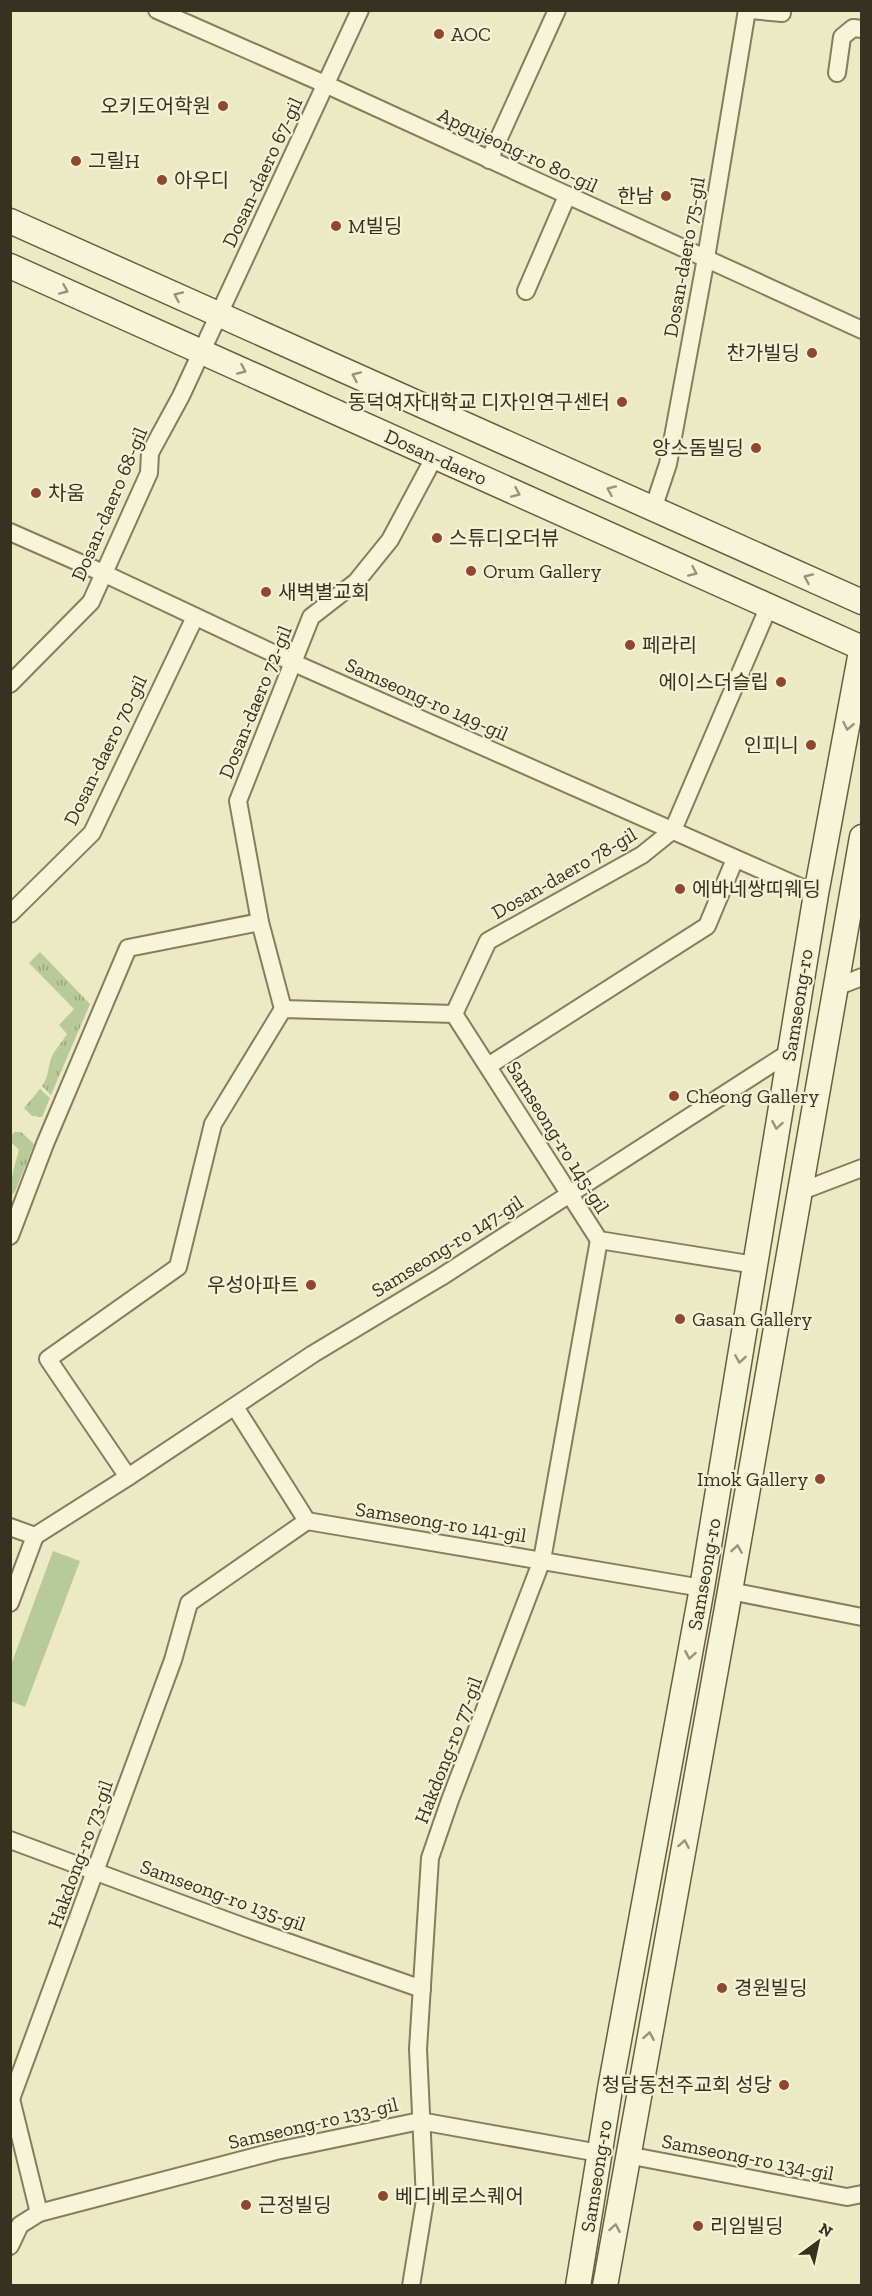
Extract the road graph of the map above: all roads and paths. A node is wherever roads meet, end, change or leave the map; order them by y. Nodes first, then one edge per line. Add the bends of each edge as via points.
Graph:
1 (157, 10) edge
2 (360, 10) edge
3 (557, 10) edge
4 (748, 10) edge
5 (782, 13) dead end
6 (861, 29) edge
7 (837, 73) dead end
8 (327, 85) junction
9 (489, 160) junction
10 (567, 196) junction
11 (10, 221) edge
12 (706, 258) junction
13 (10, 266) edge
14 (526, 291) dead end
15 (219, 314) junction
16 (861, 330) edge
17 (201, 351) junction
18 (435, 456) junction
19 (653, 508) junction
20 (10, 532) edge
21 (103, 573) junction
22 (861, 602) edge
23 (769, 606) junction
24 (195, 617) junction
25 (861, 647) edge
26 (294, 663) junction
27 (10, 684) edge
28 (673, 830) junction
29 (861, 837) edge
30 (735, 859) junction
31 (816, 894) junction
32 (10, 914) edge
33 (260, 922) junction
34 (861, 977) edge
35 (836, 987) junction
36 (283, 1009) junction
37 (454, 1014) junction
38 (790, 1052) junction
39 (488, 1066) junction
40 (861, 1168) edge
41 (799, 1192) junction
42 (568, 1193) junction
43 (10, 1236) edge
44 (599, 1240) junction
45 (755, 1265) junction
46 (235, 1407) junction
47 (128, 1477) junction
48 (307, 1521) junction
49 (10, 1527) edge
50 (35, 1536) junction
51 (542, 1560) junction
52 (702, 1588) junction
53 (730, 1591) junction
54 (10, 1604) edge
55 (861, 1617) edge
56 (10, 1840) edge
57 (97, 1871) junction
58 (422, 1989) junction
59 (11, 2099) edge
60 (420, 2121) junction
61 (599, 2153) junction
62 (627, 2155) junction
63 (861, 2194) edge
64 (39, 2213) junction
65 (10, 2246) edge
66 (411, 2286) edge
67 (578, 2286) edge
68 (605, 2286) edge

1 - 8 street, Apgujeong-ro 80-gil
2 - 8 street, Dosan-daero 67-gil
3 - 9 street
4 - 5 street
4 - 12 street, Dosan-daero 75-gil
6 - 7 street via 853,28 842,37
8 - 9 street, Apgujeong-ro 80-gil
8 - 15 street, Dosan-daero 67-gil
9 - 10 street, Apgujeong-ro 80-gil
10 - 12 street, Apgujeong-ro 80-gil
10 - 14 street
15 -> 11 main road
12 - 16 street, Apgujeong-ro 80-gil
12 - 19 street, Dosan-daero 75-gil via 668,464
13 -> 17 main road, Dosan-daero
15 - 17 street, Dosan-daero 67-gil
19 -> 15 main road
17 -> 18 main road, Dosan-daero
17 - 21 street, Dosan-daero 68-gil via 150,453 149,473
18 -> 23 main road, Dosan-daero
18 - 26 street, Dosan-daero 72-gil via 390,540 356,582 311,617
22 -> 19 main road
20 - 21 street, Samseong-ro 149-gil
21 - 24 street, Samseong-ro 149-gil
21 - 27 street, Dosan-daero 68-gil via 90,602
23 - 25 main road, Dosan-daero
23 - 28 street, Dosan-daero 78-gil
24 - 26 street, Samseong-ro 149-gil
24 - 32 street, Dosan-daero 70-gil via 92,833
25 -> 31 main road, Samseong-ro
26 - 28 street, Samseong-ro 149-gil
26 - 33 street, Dosan-daero 72-gil via 238,801
28 - 30 street, Samseong-ro 149-gil
28 - 37 street, Dosan-daero 78-gil via 642,855 488,941
29 - 35 main road, Samseong-ro
30 - 31 street, Samseong-ro 149-gil
30 - 39 street via 707,926
31 - 38 main road, Samseong-ro
33 - 36 street, Dosan-daero 72-gil
33 - 43 street via 128,948
34 - 35 street
35 - 41 main road, Samseong-ro
36 - 37 street
36 - 47 street via 213,1124 178,1267 48,1359
37 - 39 street, Samseong-ro 145-gil
38 - 42 street, Samseong-ro 147-gil
38 -> 45 main road, Samseong-ro
39 - 42 street, Samseong-ro 145-gil
40 - 41 street
53 -> 41 main road, Samseong-ro
42 - 44 street, Samseong-ro 145-gil
42 - 46 street, Samseong-ro 147-gil
44 - 45 street, Samseong-ro 145-gil
44 - 51 street, Hakdong-ro 77-gil
45 -> 52 main road, Samseong-ro
46 - 47 street, Samseong-ro 147-gil
46 - 48 street
47 - 50 street, Samseong-ro 147-gil
48 - 51 street, Samseong-ro 141-gil
48 - 57 street, Hakdong-ro 73-gil via 189,1603 173,1660
49 - 50 street
50 - 54 street
51 - 52 street, Samseong-ro 141-gil
51 - 58 street, Hakdong-ro 77-gil via 430,1858
52 -> 61 main road, Samseong-ro
53 - 55 street
62 -> 53 main road, Samseong-ro
56 - 57 street, Samseong-ro 135-gil
57 - 58 street, Samseong-ro 135-gil
57 - 59 street, Hakdong-ro 73-gil
58 - 60 street, Hakdong-ro 77-gil via 418,2049
59 - 64 street, Hakdong-ro 73-gil
60 - 61 street, Samseong-ro 133-gil
60 - 64 street, Samseong-ro 133-gil via 276,2151
60 - 66 street, Hakdong-ro 77-gil via 425,2200
61 - 67 main road, Samseong-ro
62 - 63 street, Samseong-ro 134-gil via 847,2197
68 -> 62 main road, Samseong-ro
64 - 65 street via 20,2225

